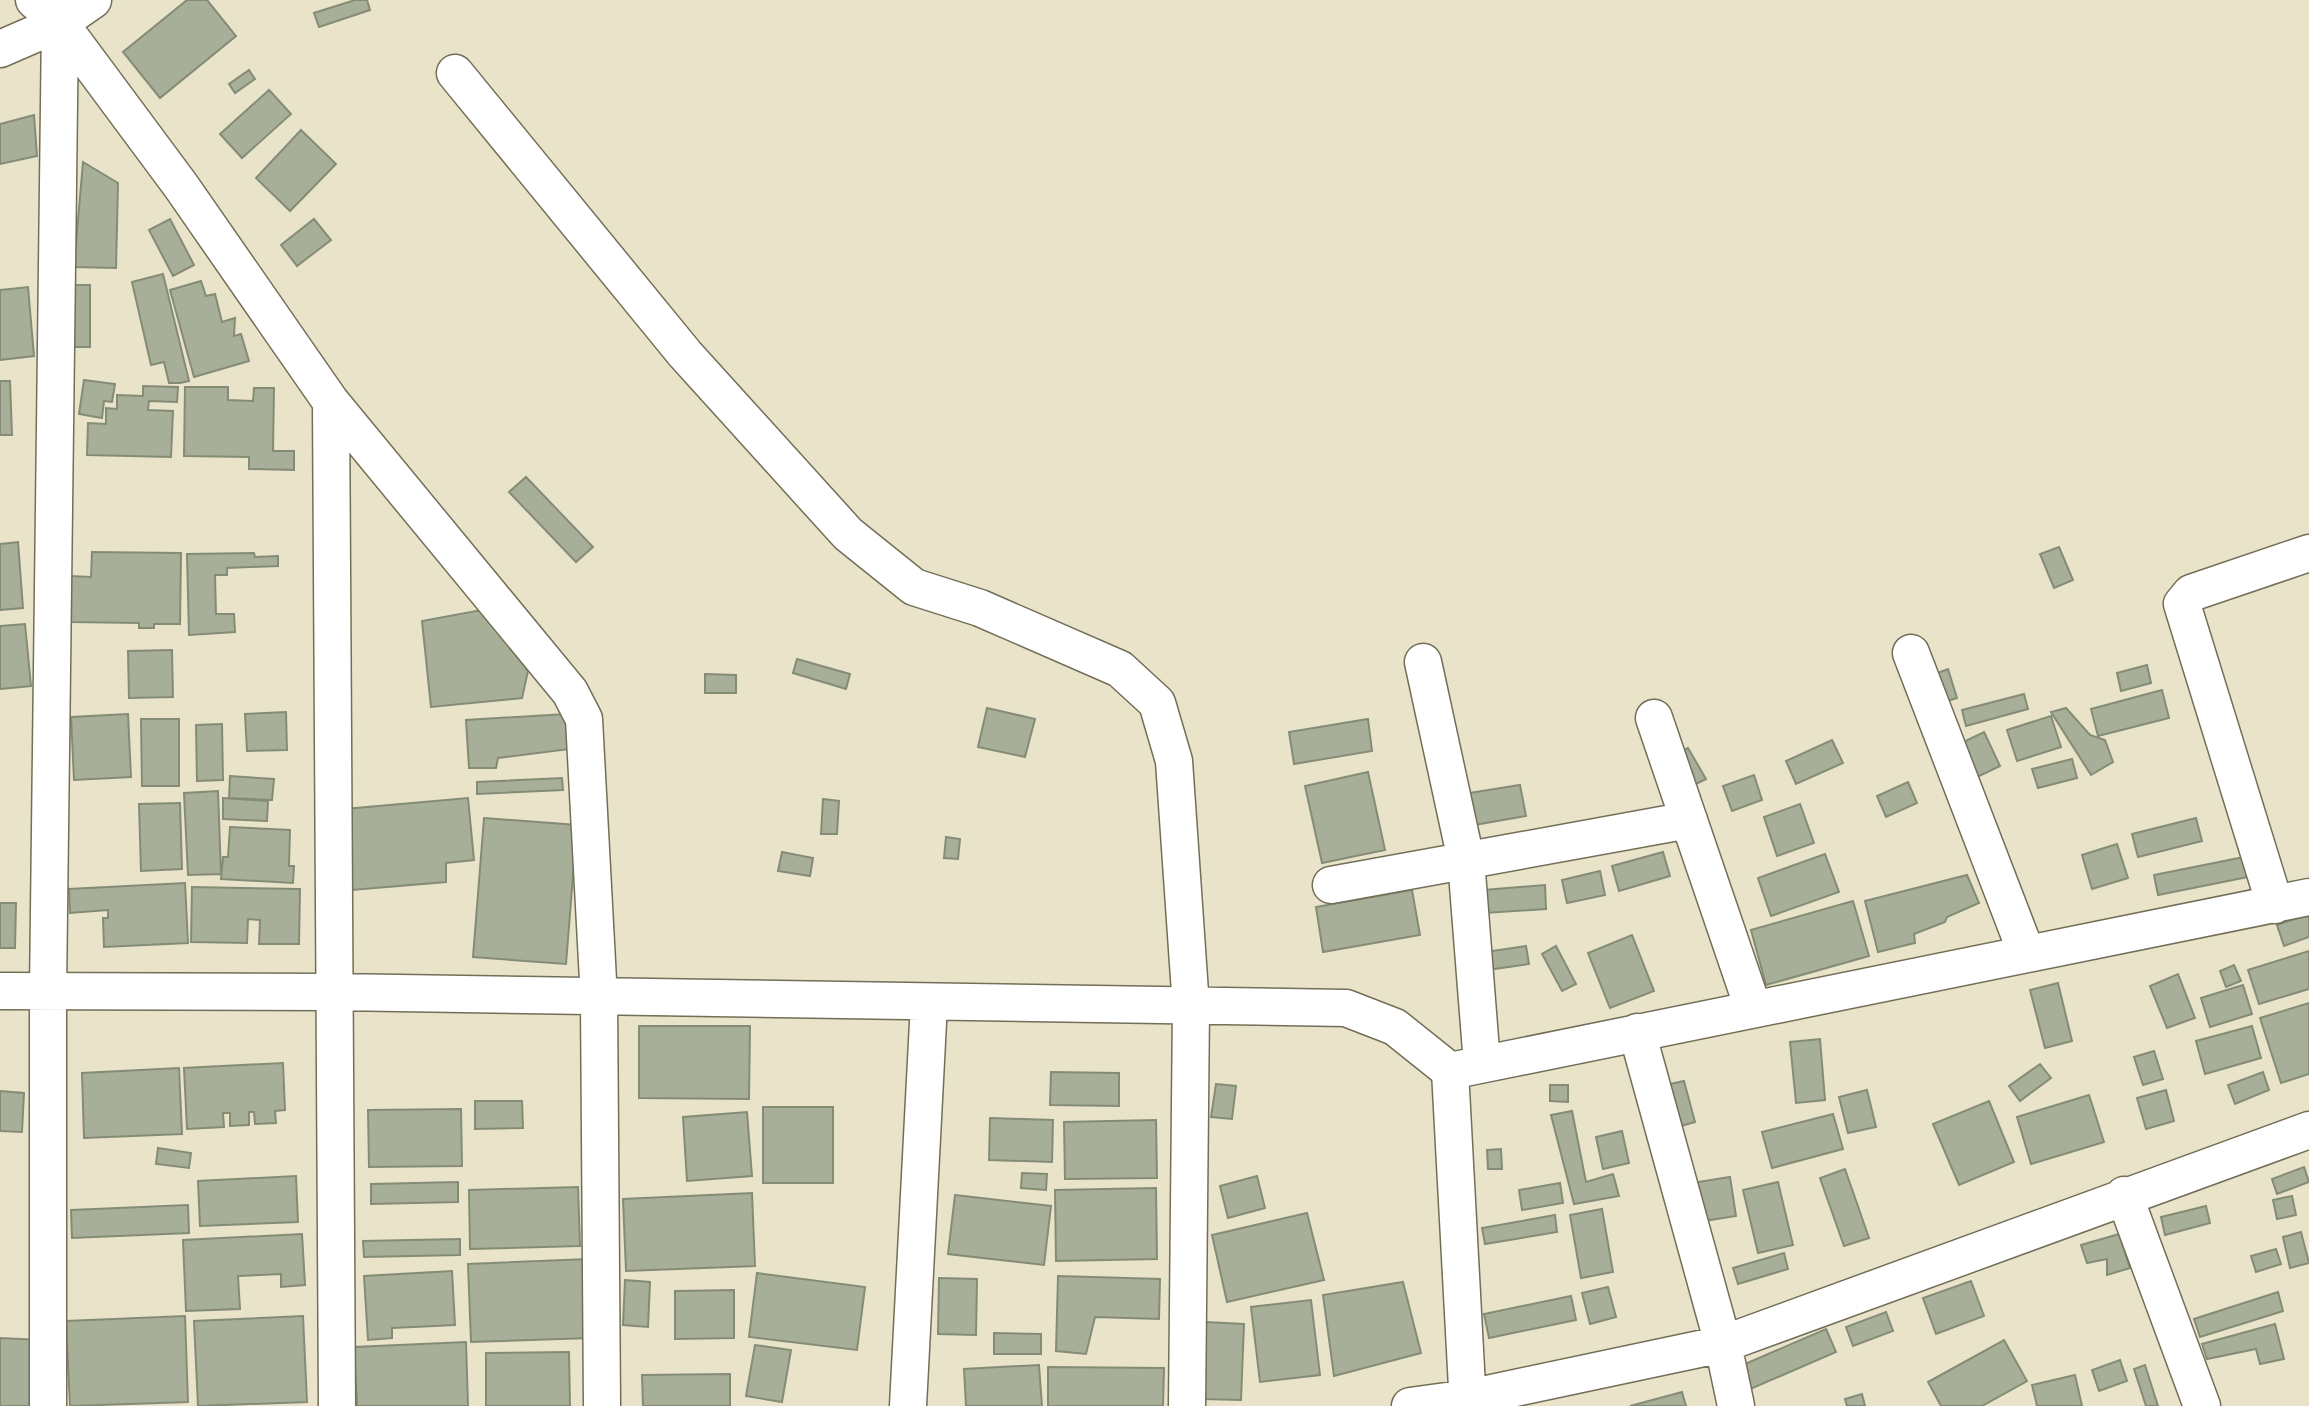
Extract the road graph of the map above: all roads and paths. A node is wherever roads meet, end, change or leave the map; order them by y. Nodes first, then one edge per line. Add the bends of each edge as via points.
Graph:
1 (93, 0) edge
2 (47, 11) edge
3 (0, 49) edge
4 (455, 73) dead end
5 (331, 402) junction
6 (2309, 553) edge
7 (1911, 653) dead end
8 (1423, 662) dead end
9 (1654, 718) dead end
10 (1689, 820) junction
11 (1466, 860) junction
12 (1331, 885) dead end
13 (2292, 901) edge
14 (2026, 952) junction
15 (0, 991) edge
16 (48, 992) junction
17 (335, 992) junction
18 (599, 999) junction
19 (929, 1003) junction
20 (1191, 1007) junction
21 (1753, 1008) junction
22 (1637, 1032) junction
23 (1466, 1067) junction
24 (2309, 1130) edge
25 (2124, 1195) junction
26 (1723, 1344) junction
27 (1468, 1402) edge
28 (48, 1406) edge
29 (337, 1406) edge
30 (602, 1406) edge
31 (908, 1406) edge
32 (1187, 1406) edge
33 (1410, 1406) edge
34 (1736, 1406) edge
35 (2202, 1406) edge

1 - 2 street
2 - 3 street
2 - 5 street via 208,223
2 - 16 street
4 - 20 street via 685,354 848,534 914,587 980,608 1120,669 1157,703 1174,761
5 - 17 street
5 - 18 street via 570,692 584,719
6 - 13 street via 2191,593 2182,604
7 - 14 street
8 - 11 street
9 - 10 street
10 - 11 street
10 - 21 street
11 - 12 street
11 - 23 street
13 - 14 street
14 - 21 street
15 - 16 street
16 - 17 street
16 - 28 street
17 - 18 street
17 - 29 street
18 - 19 street
18 - 30 street
19 - 20 street
19 - 31 street
20 - 23 street via 1346,1008 1395,1027
20 - 32 street
21 - 22 street
22 - 23 street
22 - 26 street
23 - 27 street
24 - 25 street
25 - 26 street
25 - 35 street
26 - 27 street
26 - 34 street
27 - 33 street

